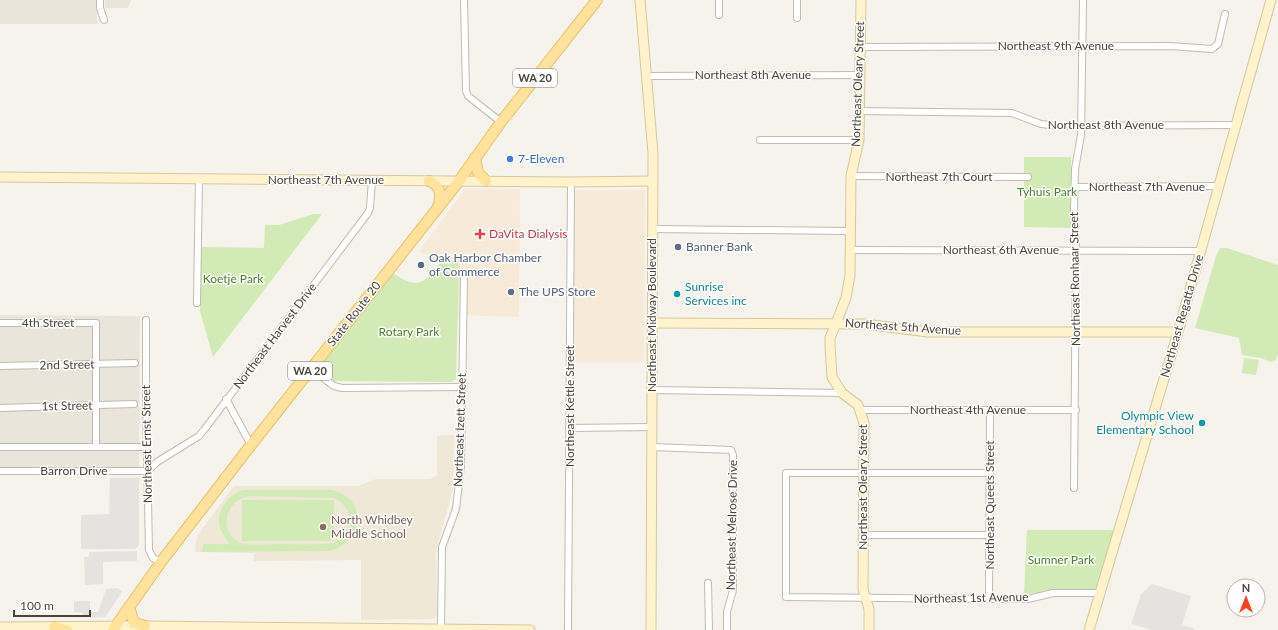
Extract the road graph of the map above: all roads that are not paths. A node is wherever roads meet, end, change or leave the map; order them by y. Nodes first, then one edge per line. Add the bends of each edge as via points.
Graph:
1 (100, 0) edge
2 (464, 0) edge
3 (597, 0) edge
4 (640, 0) edge
5 (719, 0) edge
6 (797, 0) edge
7 (861, 0) edge
8 (1083, 0) edge
9 (1271, 0) edge
10 (1225, 14) dead end
11 (720, 15) dead end
12 (797, 18) dead end
13 (104, 20) dead end
14 (1083, 46) junction
15 (860, 47) junction
16 (860, 75) junction
17 (646, 76) junction
18 (859, 111) junction
19 (501, 122) junction
20 (1081, 125) junction
21 (1235, 125) junction
22 (760, 140) dead end
23 (859, 140) junction
24 (475, 158) junction
25 (851, 176) junction
26 (0, 177) edge
27 (1028, 177) dead end
28 (199, 179) junction
29 (372, 180) junction
30 (429, 180) junction
31 (459, 181) junction
32 (486, 181) junction
33 (653, 181) junction
34 (570, 182) junction
35 (1218, 186) junction
36 (1075, 187) junction
37 (438, 208) junction
38 (652, 229) junction
39 (849, 231) junction
40 (849, 250) junction
41 (1076, 251) junction
42 (1200, 251) junction
43 (464, 277) dead end
44 (197, 303) dead end
45 (146, 320) dead end
46 (0, 323) edge
47 (652, 323) junction
48 (836, 323) junction
49 (1178, 332) junction
50 (1076, 333) junction
51 (135, 363) dead end
52 (96, 364) junction
53 (0, 366) edge
54 (311, 370) junction
55 (461, 387) junction
56 (652, 390) junction
57 (842, 393) junction
58 (226, 399) junction
59 (134, 404) dead end
60 (96, 406) junction
61 (0, 408) edge
62 (861, 410) junction
63 (990, 410) junction
64 (1076, 410) junction
65 (570, 428) junction
66 (652, 428) junction
67 (252, 445) junction
68 (0, 447) edge
69 (96, 447) junction
70 (147, 447) junction
71 (652, 447) junction
72 (0, 471) edge
73 (148, 471) junction
74 (864, 472) junction
75 (990, 473) junction
76 (1074, 488) dead end
77 (863, 535) junction
78 (989, 535) junction
79 (161, 562) junction
80 (708, 583) dead end
81 (1100, 593) junction
82 (866, 599) junction
83 (989, 599) junction
84 (129, 607) junction
85 (0, 627) edge
86 (54, 627) junction
87 (114, 628) edge
88 (145, 628) edge
89 (441, 628) junction
90 (288, 629) edge
91 (67, 630) edge
92 (526, 630) edge
93 (530, 630) edge
94 (568, 630) edge
95 (651, 630) edge
96 (709, 630) edge
97 (727, 630) edge
98 (869, 630) edge
99 (1089, 630) edge

1 - 13 street
2 - 19 street via 466,91 468,96
3 - 19 main road, State Route 20 / WA 20
4 - 17 street, Northeast Midway Boulevard
5 - 11 street
6 - 12 street
7 - 15 street, Northeast Oleary Street
8 - 14 street, Northeast Ronhaar Street
9 - 21 street, Northeast Regatta Drive
10 - 14 street, Northeast 9th Avenue via 1218,44 1212,49 1170,46
14 - 15 street, Northeast 9th Avenue
14 - 20 street, Northeast Ronhaar Street
15 - 16 street, Northeast Oleary Street
16 - 17 street, Northeast 8th Avenue
16 - 18 street, Northeast Oleary Street
17 - 33 street, Northeast Midway Boulevard
18 - 20 street, Northeast 8th Avenue via 1012,113 1041,124
18 - 23 street, Northeast Oleary Street
19 - 24 main road, State Route 20 / WA 20
20 - 21 street, Northeast 8th Avenue
20 - 36 street, Northeast Ronhaar Street
21 - 35 street, Northeast Regatta Drive
22 - 23 street
23 - 25 street, Northeast Oleary Street
24 - 31 main road, State Route 20 / WA 20
24 - 32 main road via 478,173
25 - 27 street, Northeast 7th Court
25 - 39 street, Northeast Oleary Street
26 - 28 street, Northeast 7th Avenue
28 - 29 street, Northeast 7th Avenue
28 - 44 street
29 - 30 street, Northeast 7th Avenue
29 - 58 street, Northeast Harvest Drive via 368,213
30 - 31 street, Northeast 7th Avenue
30 - 37 main road via 440,189
31 - 32 street, Northeast 7th Avenue
31 - 37 main road, State Route 20 / WA 20
32 - 34 street, Northeast 7th Avenue
33 - 34 street, Northeast 7th Avenue
33 - 38 street, Northeast Midway Boulevard
34 - 65 street, Northeast Kettle Street
35 - 36 street, Northeast 7th Avenue
35 - 42 street, Northeast Regatta Drive
36 - 41 street, Northeast Ronhaar Street
37 - 54 main road, State Route 20 / WA 20
38 - 39 street
38 - 47 street, Northeast Midway Boulevard
39 - 40 street, Northeast Oleary Street
40 - 41 street, Northeast 6th Avenue
40 - 48 street, Northeast Oleary Street via 849,287
41 - 42 street, Northeast 6th Avenue
41 - 50 street, Northeast Ronhaar Street
42 - 49 street, Northeast Regatta Drive
43 - 55 street, Northeast Izett Street
45 - 70 street, Northeast Ernst Street
46 - 52 street, 4th Street via 96,323
47 - 48 street, Northeast 5th Avenue
47 - 56 street, Northeast Midway Boulevard
48 - 50 street, Northeast 5th Avenue via 928,332
48 - 57 street, Northeast Oleary Street via 830,338 830,371
49 - 50 street, Northeast 5th Avenue
49 - 81 street, Northeast Regatta Drive
50 - 64 street, Northeast Ronhaar Street
51 - 52 street, 2nd Street
52 - 53 street, 2nd Street
52 - 60 street
54 - 55 street via 334,386 342,388
54 - 67 main road, State Route 20 / WA 20
55 - 89 street, Northeast Izett Street via 459,486 456,509 442,547
56 - 57 street
56 - 66 street, Northeast Midway Boulevard
57 - 62 street, Northeast Oleary Street
58 - 67 street
58 - 73 street, Northeast Harvest Drive via 199,436 157,462
59 - 60 street, 1st Street
60 - 61 street, 1st Street
60 - 69 street
62 - 63 street, Northeast 4th Avenue
62 - 74 street, Northeast Oleary Street via 864,423
63 - 64 street, Northeast 4th Avenue
63 - 75 street, Northeast Queets Street
64 - 76 street, Northeast Ronhaar Street
65 - 66 street
65 - 94 street, Northeast Kettle Street
66 - 71 street, Northeast Midway Boulevard
67 - 79 main road, State Route 20 / WA 20
68 - 69 street
69 - 70 street
70 - 73 street, Northeast Ernst Street
71 - 95 street, Northeast Midway Boulevard
71 - 97 street, Northeast Melrose Drive via 731,450 733,590 728,608
72 - 73 street, Barron Drive
73 - 79 street, Northeast Ernst Street via 149,550 153,558
74 - 75 street
74 - 77 street, Northeast Oleary Street
74 - 82 street, Northeast 1st Avenue via 786,473 786,597
75 - 78 street, Northeast Queets Street
77 - 78 street
77 - 82 street, Northeast Oleary Street via 863,589
78 - 83 street, Northeast Queets Street
79 - 84 main road, State Route 20 / WA 20
80 - 96 street
81 - 83 street, Northeast 1st Avenue via 1053,593 1028,599
81 - 99 street, Northeast Regatta Drive
82 - 83 street, Northeast 1st Avenue
82 - 98 street, Northeast Oleary Street via 869,609
84 - 87 main road, State Route 20 / WA 20
84 - 88 main road via 134,623
85 - 86 street
86 - 87 street
86 - 91 main road
87 - 88 street
88 - 90 street
89 - 90 street
89 - 92 street
92 - 93 street

